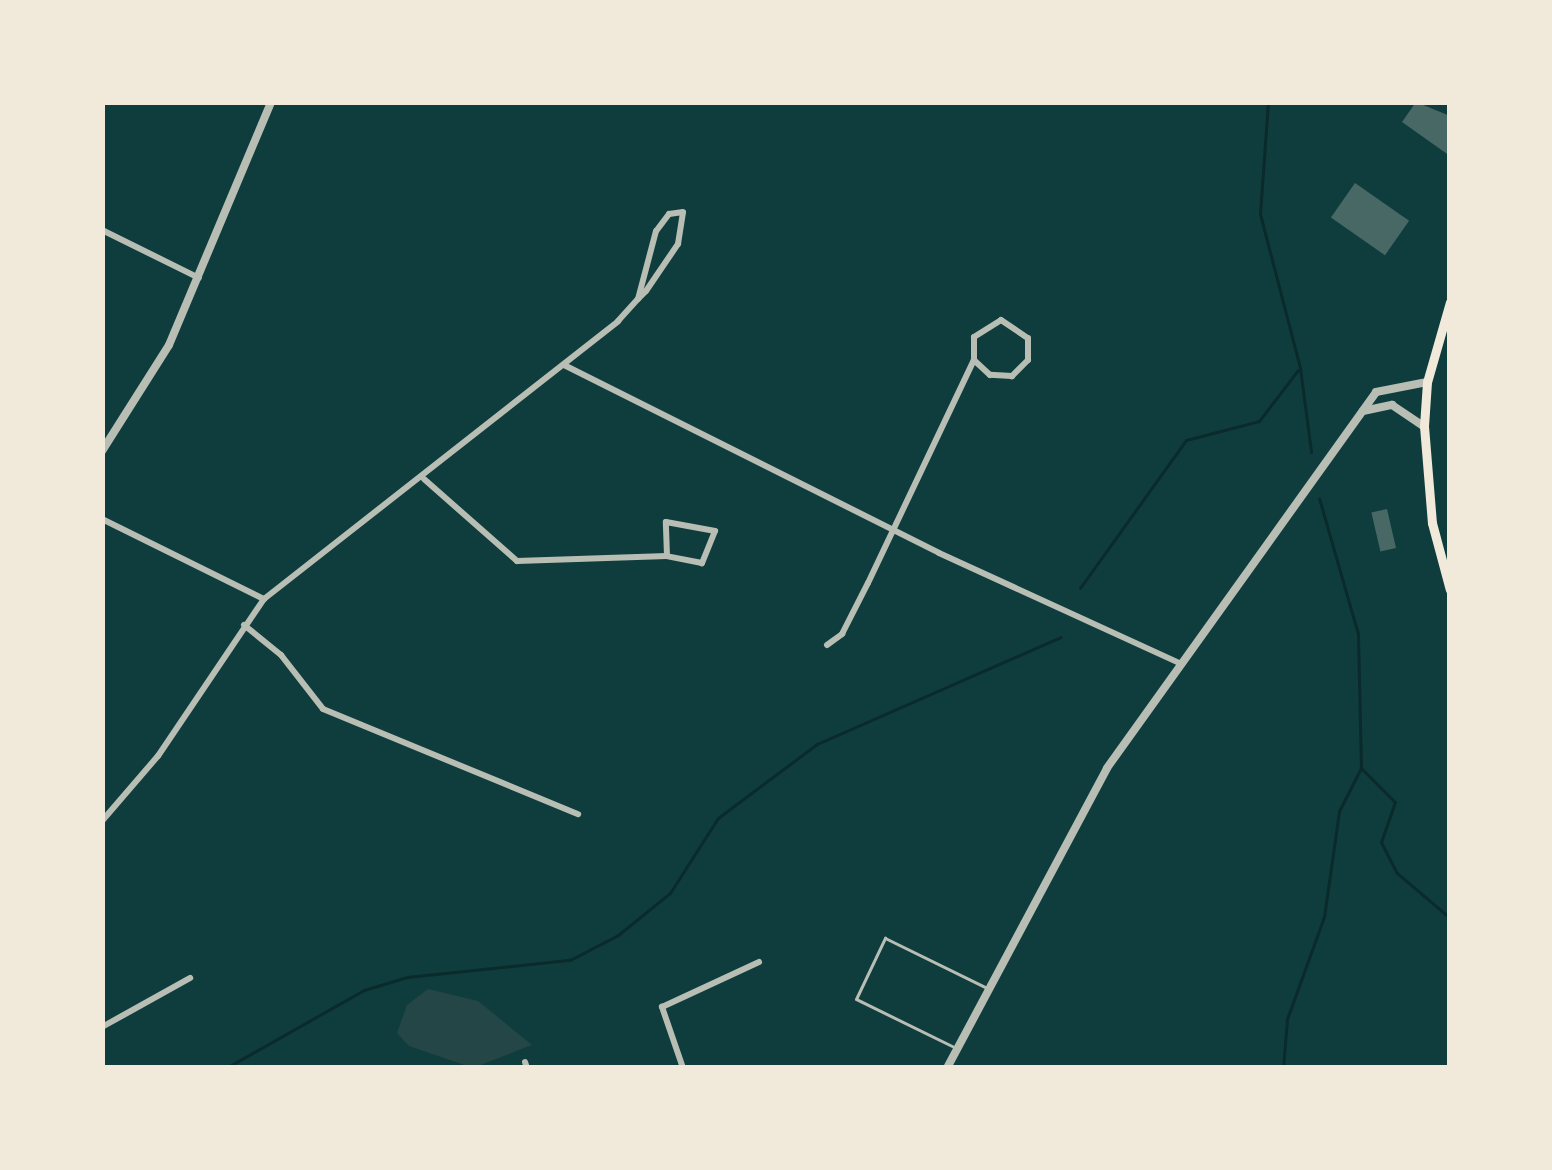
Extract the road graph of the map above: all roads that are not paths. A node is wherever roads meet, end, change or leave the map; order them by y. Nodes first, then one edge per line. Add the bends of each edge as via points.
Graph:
1 (272, 102) edge
2 (102, 230) edge
3 (199, 278) junction
4 (638, 299) junction
5 (1450, 302) edge
6 (974, 359) junction
7 (562, 364) junction
8 (1426, 382) junction
9 (1361, 411) junction
10 (1424, 427) junction
11 (102, 451) edge
12 (424, 478) junction
13 (102, 519) edge
14 (890, 530) junction
15 (667, 556) junction
16 (1446, 560) edge
17 (1450, 590) edge
18 (264, 599) junction
19 (244, 625) junction
20 (827, 645) dead end
21 (1182, 664) junction
22 (578, 814) dead end
23 (102, 820) edge
24 (759, 962) dead end
25 (190, 978) dead end
26 (987, 988) junction
27 (102, 1027) edge
28 (957, 1048) junction
29 (683, 1068) edge
30 (947, 1068) edge

1 - 3 street
2 - 3 street
3 - 11 street via 143,391
4 - 4 street via 682,235 682,212 669,214 656,231
4 - 7 street
5 - 8 main road
6 - 6 street via 990,375 1012,376 1028,360 1028,338 1012,322 990,322 974,337
6 - 14 street
7 - 12 street
7 - 14 street
8 - 9 street via 1383,387
8 - 10 main road
9 - 10 street via 1392,405
9 - 21 street
10 - 16 main road
12 - 15 street via 517,561
12 - 18 street
13 - 18 street
14 - 20 street via 842,634
14 - 21 street
15 - 15 street via 667,522 715,531 702,563
16 - 17 main road
18 - 19 street
19 - 22 street via 281,655 323,710
19 - 23 street via 158,756
21 - 26 street via 1107,768
24 - 29 street via 662,1007
25 - 27 street
26 - 28 street
26 - 28 lane via 885,938 856,999
28 - 30 street

